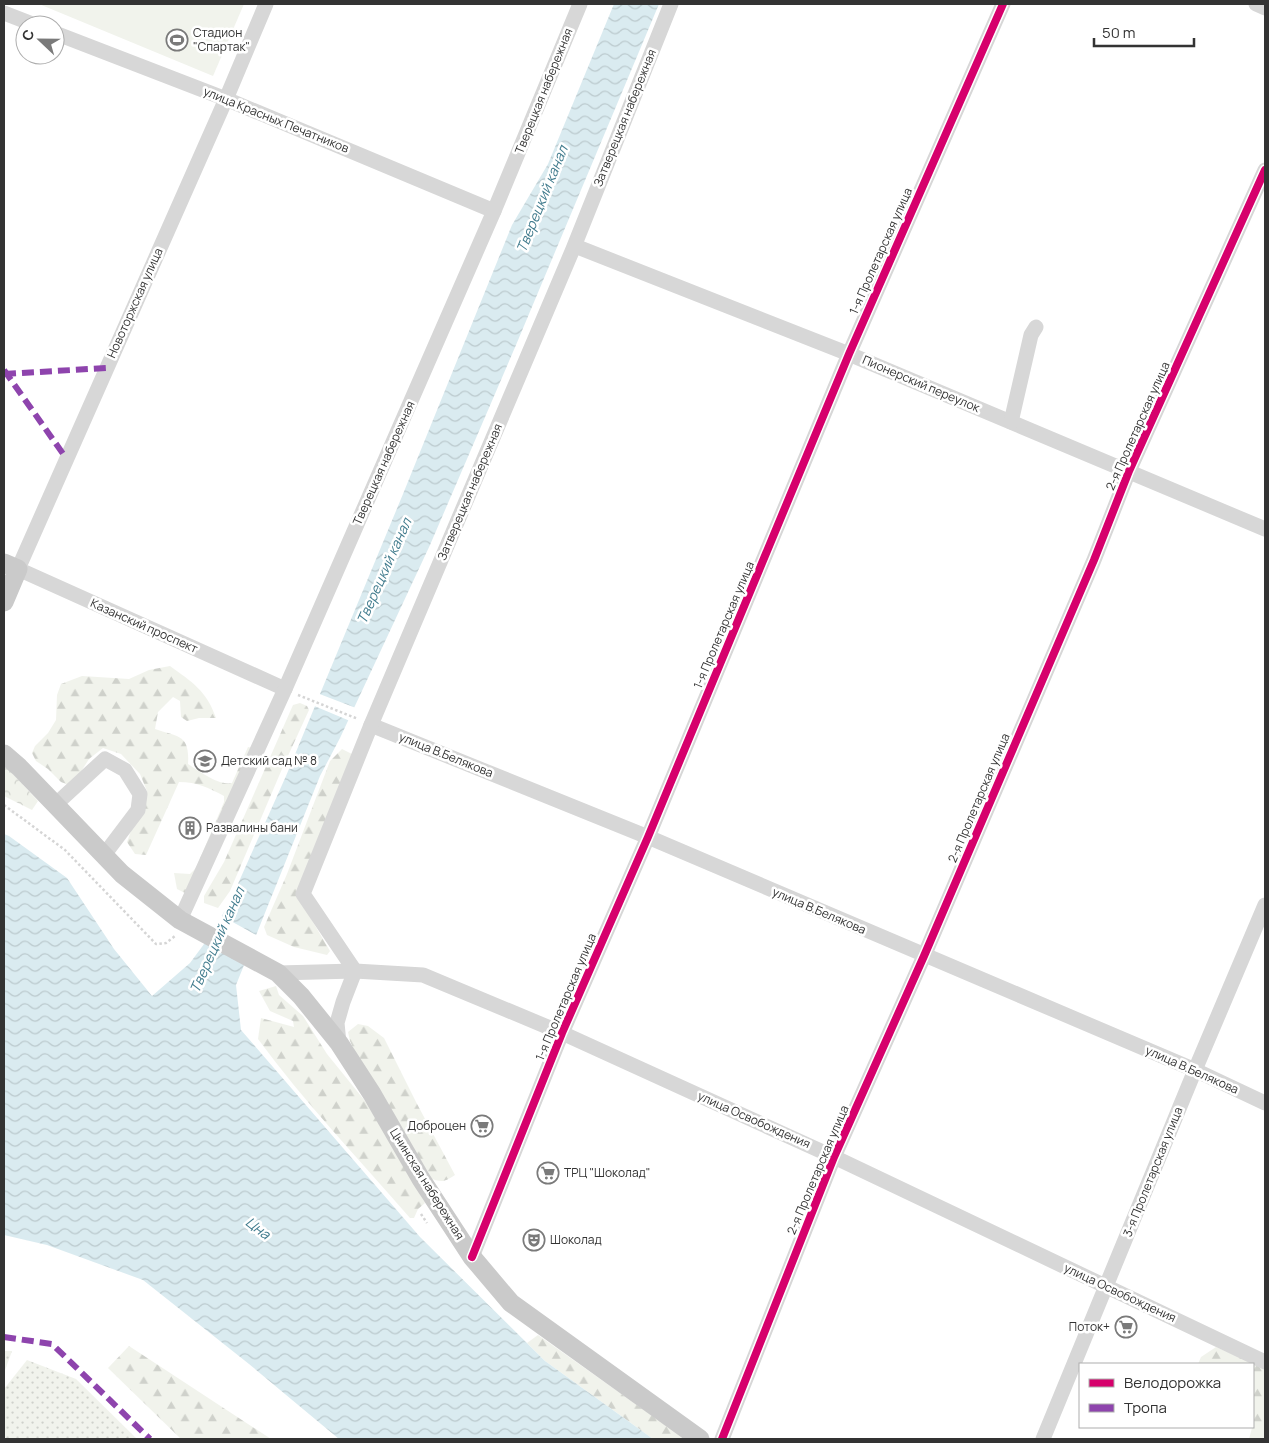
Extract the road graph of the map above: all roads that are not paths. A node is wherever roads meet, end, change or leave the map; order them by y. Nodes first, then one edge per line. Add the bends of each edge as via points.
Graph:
1 (266, 4) edge
2 (580, 4) edge
3 (671, 4) edge
4 (1003, 4) edge
5 (1256, 4) edge
6 (1265, 8) edge
7 (65, 37) edge
8 (226, 98) junction
9 (1265, 170) edge
10 (494, 211) junction
11 (574, 246) junction
12 (1036, 327) dead end
13 (848, 354) junction
14 (1011, 422) junction
15 (1130, 471) junction
16 (1265, 529) edge
17 (11, 566) edge
18 (4, 602) edge
19 (284, 689) junction
20 (371, 725) junction
21 (4, 754) edge
22 (55, 805) junction
23 (648, 837) junction
24 (104, 856) junction
25 (1265, 906) edge
26 (180, 920) junction
27 (924, 956) junction
28 (355, 971) junction
29 (278, 973) junction
30 (562, 1033) junction
31 (339, 1043) junction
32 (1195, 1070) junction
33 (1265, 1103) edge
34 (834, 1157) junction
35 (472, 1257) junction
36 (1106, 1287) junction
37 (1265, 1362) edge
38 (700, 1439) edge
39 (722, 1439) edge
40 (1043, 1439) edge

1 - 8 street, Новоторжская улица
2 - 10 street, Тверецкая набережная
3 - 11 street, Затверецкая набережная
4 - 13 street, 1-я Пролетарская улица
5 - 6 street
7 - 8 street, улица Красных Печатников
8 - 10 street, улица Красных Печатников
8 - 17 street, Новоторжская улица
9 - 15 street, 2-я Пролетарская улица
10 - 19 street, Тверецкая набережная
11 - 13 street, Пионерский переулок
11 - 20 street, Затверецкая набережная
12 - 14 street via 1031,335
13 - 14 street, Пионерский переулок
13 - 23 street, 1-я Пролетарская улица
14 - 15 street, Пионерский переулок
15 - 16 street, Пионерский переулок
15 - 27 street, 2-я Пролетарская улица
17 - 18 main road, Новоторжская улица
17 - 19 street, Казанский проспект
19 - 26 street, Тверецкая набережная
20 - 23 street, улица В.Белякова
20 - 28 street, Затверецкая набережная via 302,894
21 - 22 main road, Цнинская набережная
22 - 24 main road, Цнинская набережная
22 - 24 street via 105,759 125,770 140,794 138,810
23 - 27 street, улица В.Белякова
23 - 30 street, 1-я Пролетарская улица
24 - 26 main road, Цнинская набережная
25 - 32 street, 3-я Пролетарская улица
26 - 29 main road, Цнинская набережная
27 - 32 street, улица В.Белякова
27 - 34 street, 2-я Пролетарская улица
28 - 29 street, улица Освобождения
28 - 30 street, улица Освобождения via 423,975
28 - 31 street via 337,1024
29 - 31 main road, Цнинская набережная
30 - 34 street, улица Освобождения
30 - 35 street, 1-я Пролетарская улица
31 - 35 main road, Цнинская набережная
32 - 33 street, улица В.Белякова
32 - 36 street, 3-я Пролетарская улица
34 - 36 street, улица Освобождения
34 - 39 street, 2-я Пролетарская улица
35 - 38 main road, Цнинская набережная via 511,1303
36 - 37 street, улица Освобождения
36 - 40 street, 3-я Пролетарская улица

